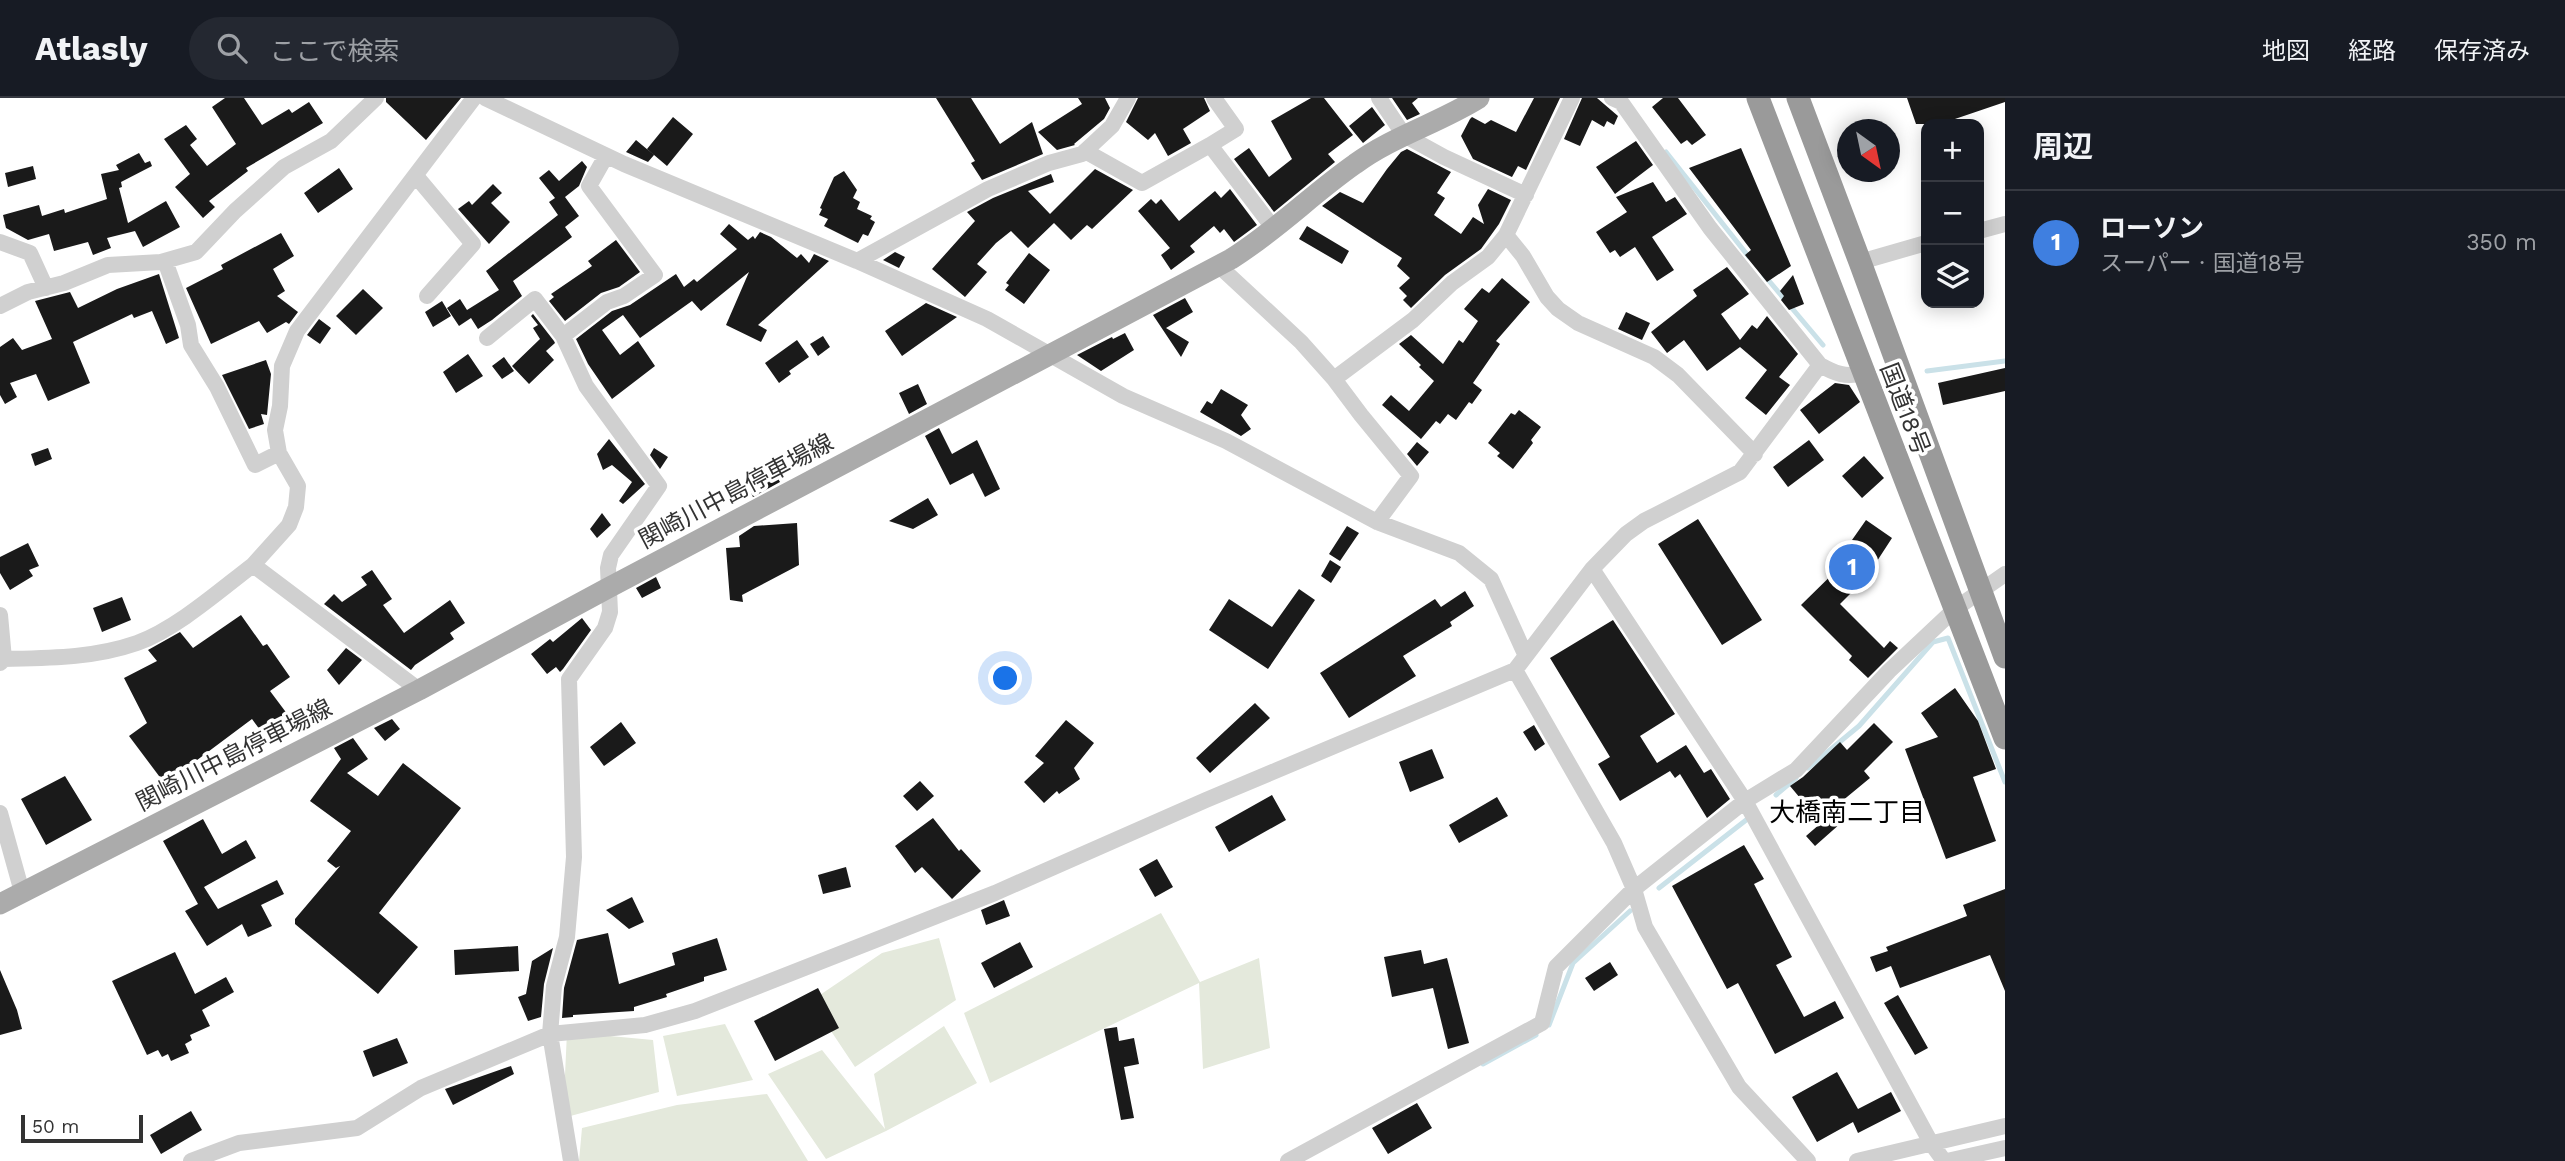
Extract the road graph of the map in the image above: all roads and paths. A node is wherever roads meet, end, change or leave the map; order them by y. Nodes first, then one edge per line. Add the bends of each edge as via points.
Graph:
1 (376, 98) edge
2 (474, 98) edge
3 (485, 98) edge
4 (1128, 98) edge
5 (1214, 98) edge
6 (1379, 98) edge
7 (1479, 98) edge
8 (1572, 98) edge
9 (1612, 98) edge
10 (1758, 98) edge
11 (1798, 98) edge
12 (1404, 135) junction
13 (1210, 145) junction
14 (1085, 151) junction
15 (606, 156) junction
16 (416, 176) junction
17 (1526, 195) junction
18 (2005, 225) edge
19 (1274, 229) junction
20 (1984, 229) edge
21 (1506, 235) junction
22 (0, 242) edge
23 (1921, 244) edge
24 (165, 261) junction
25 (857, 261) junction
26 (1860, 262) junction
27 (1218, 265) junction
28 (47, 288) junction
29 (427, 296) dead end
30 (0, 306) edge
31 (563, 336) junction
32 (487, 338) dead end
33 (1051, 354) junction
34 (1820, 365) junction
35 (1863, 373) junction
36 (1334, 379) junction
37 (279, 453) junction
38 (1755, 454) junction
39 (1377, 523) junction
40 (253, 565) junction
41 (1592, 569) junction
42 (2005, 574) edge
43 (607, 588) junction
44 (1980, 589) junction
45 (1955, 610) junction
46 (0, 615) edge
47 (1525, 654) junction
48 (2005, 657) edge
49 (2, 661) edge
50 (1515, 670) junction
51 (419, 690) junction
52 (2005, 738) edge
53 (1745, 800) junction
54 (0, 813) edge
55 (1634, 889) junction
56 (22, 892) junction
57 (0, 904) edge
58 (550, 1034) junction
59 (2005, 1126) edge
60 (1931, 1143) junction
61 (2005, 1148) edge
62 (191, 1161) edge
63 (570, 1161) edge
64 (1288, 1161) edge
65 (1808, 1161) edge
66 (1857, 1161) edge
67 (1946, 1161) edge

1 - 24 street via 331,141 284,167 196,252
2 - 16 street
3 - 15 street
4 - 14 street via 1112,126
5 - 13 street via 1236,129
6 - 12 street
7 - 12 main road, 関崎川中島停車場線
8 - 17 street
9 - 34 street via 1620,102 1710,228
10 - 35 highway, 国道18号
11 - 26 highway, 国道18号
12 - 17 street
12 - 19 main road, 関崎川中島停車場線 via 1357,162
13 - 14 street via 1142,183
13 - 19 street
14 - 25 street via 988,189
15 - 25 street
15 - 31 street via 589,186 654,275 625,296 607,302
16 - 29 street via 473,244
16 - 37 street via 297,331 282,366 275,430
17 - 21 street
18 - 20 street
19 - 27 main road, 関崎川中島停車場線
21 - 36 street via 1488,257 1413,320
21 - 38 street via 1558,309 1578,323 1654,357 1678,375
22 - 28 street via 30,253
23 - 26 street
24 - 28 street via 108,265
24 - 37 street via 191,345 256,465
25 - 33 street via 987,319
26 - 44 highway, 国道18号
27 - 33 main road, 関崎川中島停車場線
27 - 36 street
28 - 30 street
31 - 32 street via 535,299
31 - 43 street via 586,386 659,486 611,555
33 - 39 street via 1123,396 1226,442
33 - 43 main road, 関崎川中島停車場線
34 - 35 street via 1850,376
34 - 38 street
35 - 45 highway, 国道18号
36 - 39 street via 1411,476
37 - 40 street via 298,486 296,507 289,524
38 - 41 street via 1740,472 1644,521
39 - 47 street via 1459,553 1491,579
40 - 49 street via 187,615 140,642 72,658
40 - 51 street
41 - 47 street
41 - 53 street
42 - 44 street
43 - 51 main road, 関崎川中島停車場線
43 - 58 street via 610,612 605,628 569,679 574,857 567,937 554,986
44 - 45 street
44 - 48 highway, 国道18号
45 - 52 highway, 国道18号
45 - 53 street via 1889,671 1796,770
46 - 49 street
47 - 50 street
50 - 55 street via 1614,844
50 - 58 street via 995,893 695,1011 645,1025
51 - 56 main road, 関崎川中島停車場線
53 - 55 street
53 - 60 street
54 - 56 street
55 - 64 street via 1556,967 1542,1023
55 - 65 street via 1645,927 1740,1087
56 - 57 main road, 関崎川中島停車場線
58 - 62 street via 421,1088 357,1128 239,1143
58 - 63 street
59 - 60 street
60 - 66 street
60 - 67 street
61 - 67 street

